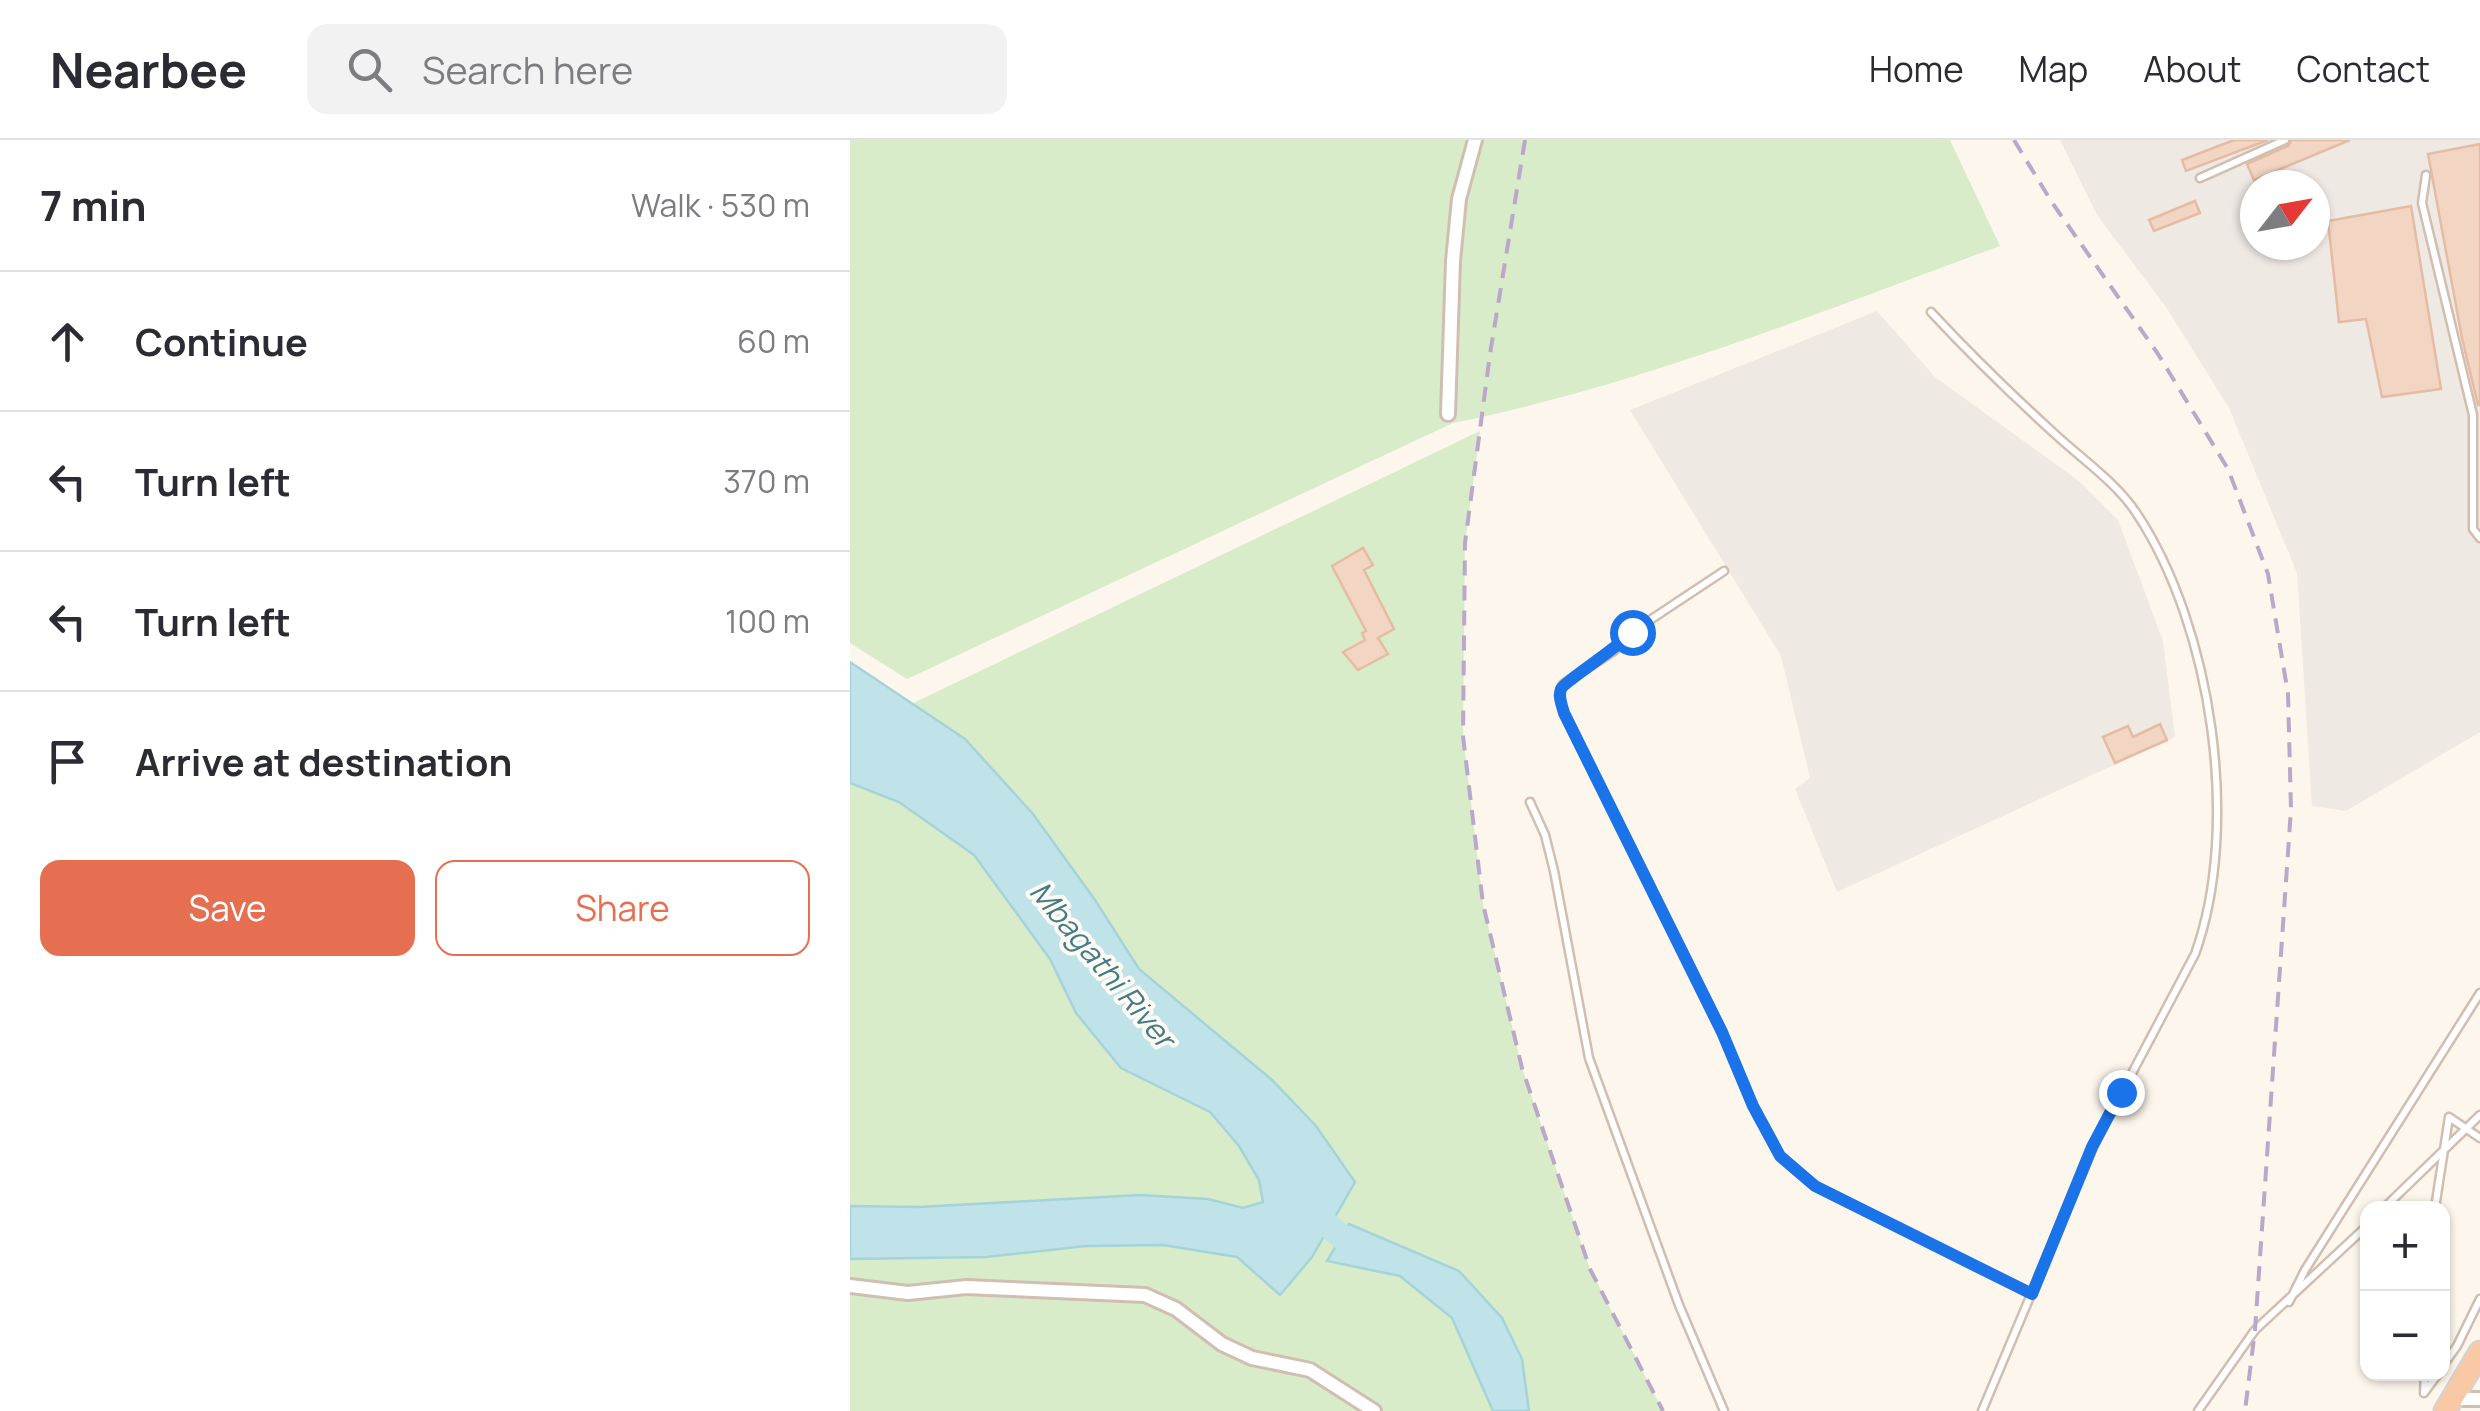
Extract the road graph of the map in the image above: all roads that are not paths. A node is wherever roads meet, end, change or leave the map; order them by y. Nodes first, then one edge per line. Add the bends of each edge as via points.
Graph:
1 (1475, 140) edge
2 (2285, 140) edge
3 (2426, 176) dead end
4 (2200, 178) dead end
5 (1931, 312) dead end
6 (1448, 414) dead end
7 (2480, 538) edge
8 (1724, 571) dead end
9 (1530, 802) dead end
10 (2480, 993) edge
11 (2480, 1115) edge
12 (2466, 1128) junction
13 (2480, 1138) edge
14 (2443, 1151) junction
15 (2391, 1201) edge
16 (2436, 1201) edge
17 (2360, 1233) edge
18 (850, 1286) edge
19 (2032, 1294) junction
20 (2480, 1300) edge
21 (2288, 1302) junction
22 (2480, 1352) edge
23 (2450, 1356) edge
24 (2480, 1372) edge
25 (2425, 1381) edge
26 (2433, 1381) edge
27 (2461, 1405) edge
28 (1374, 1411) edge
29 (1724, 1411) edge
30 (1982, 1411) edge
31 (2198, 1411) edge

1 - 6 street via 1452,260
2 - 4 lane
3 - 7 lane via 2422,203 2473,415 2473,529
5 - 19 lane via 2136,512 2170,576 2200,667 2217,772 2219,823 2206,924 2180,987 2092,1147
8 - 19 lane via 1563,684 1564,713 1780,1156 1815,1186
9 - 29 lane via 1554,871 1589,1058
10 - 21 lane
11 - 12 lane
12 - 13 lane
12 - 14 lane
12 - 14 lane via 2449,1117
14 - 15 lane
14 - 16 lane
17 - 21 lane
18 - 28 street via 908,1293 966,1287 1146,1295 1231,1348 1310,1370
19 - 30 lane
20 - 23 lane
21 - 31 lane via 2232,1359
22 - 27 highway
24 - 27 highway
25 - 26 lane via 2424,1393

